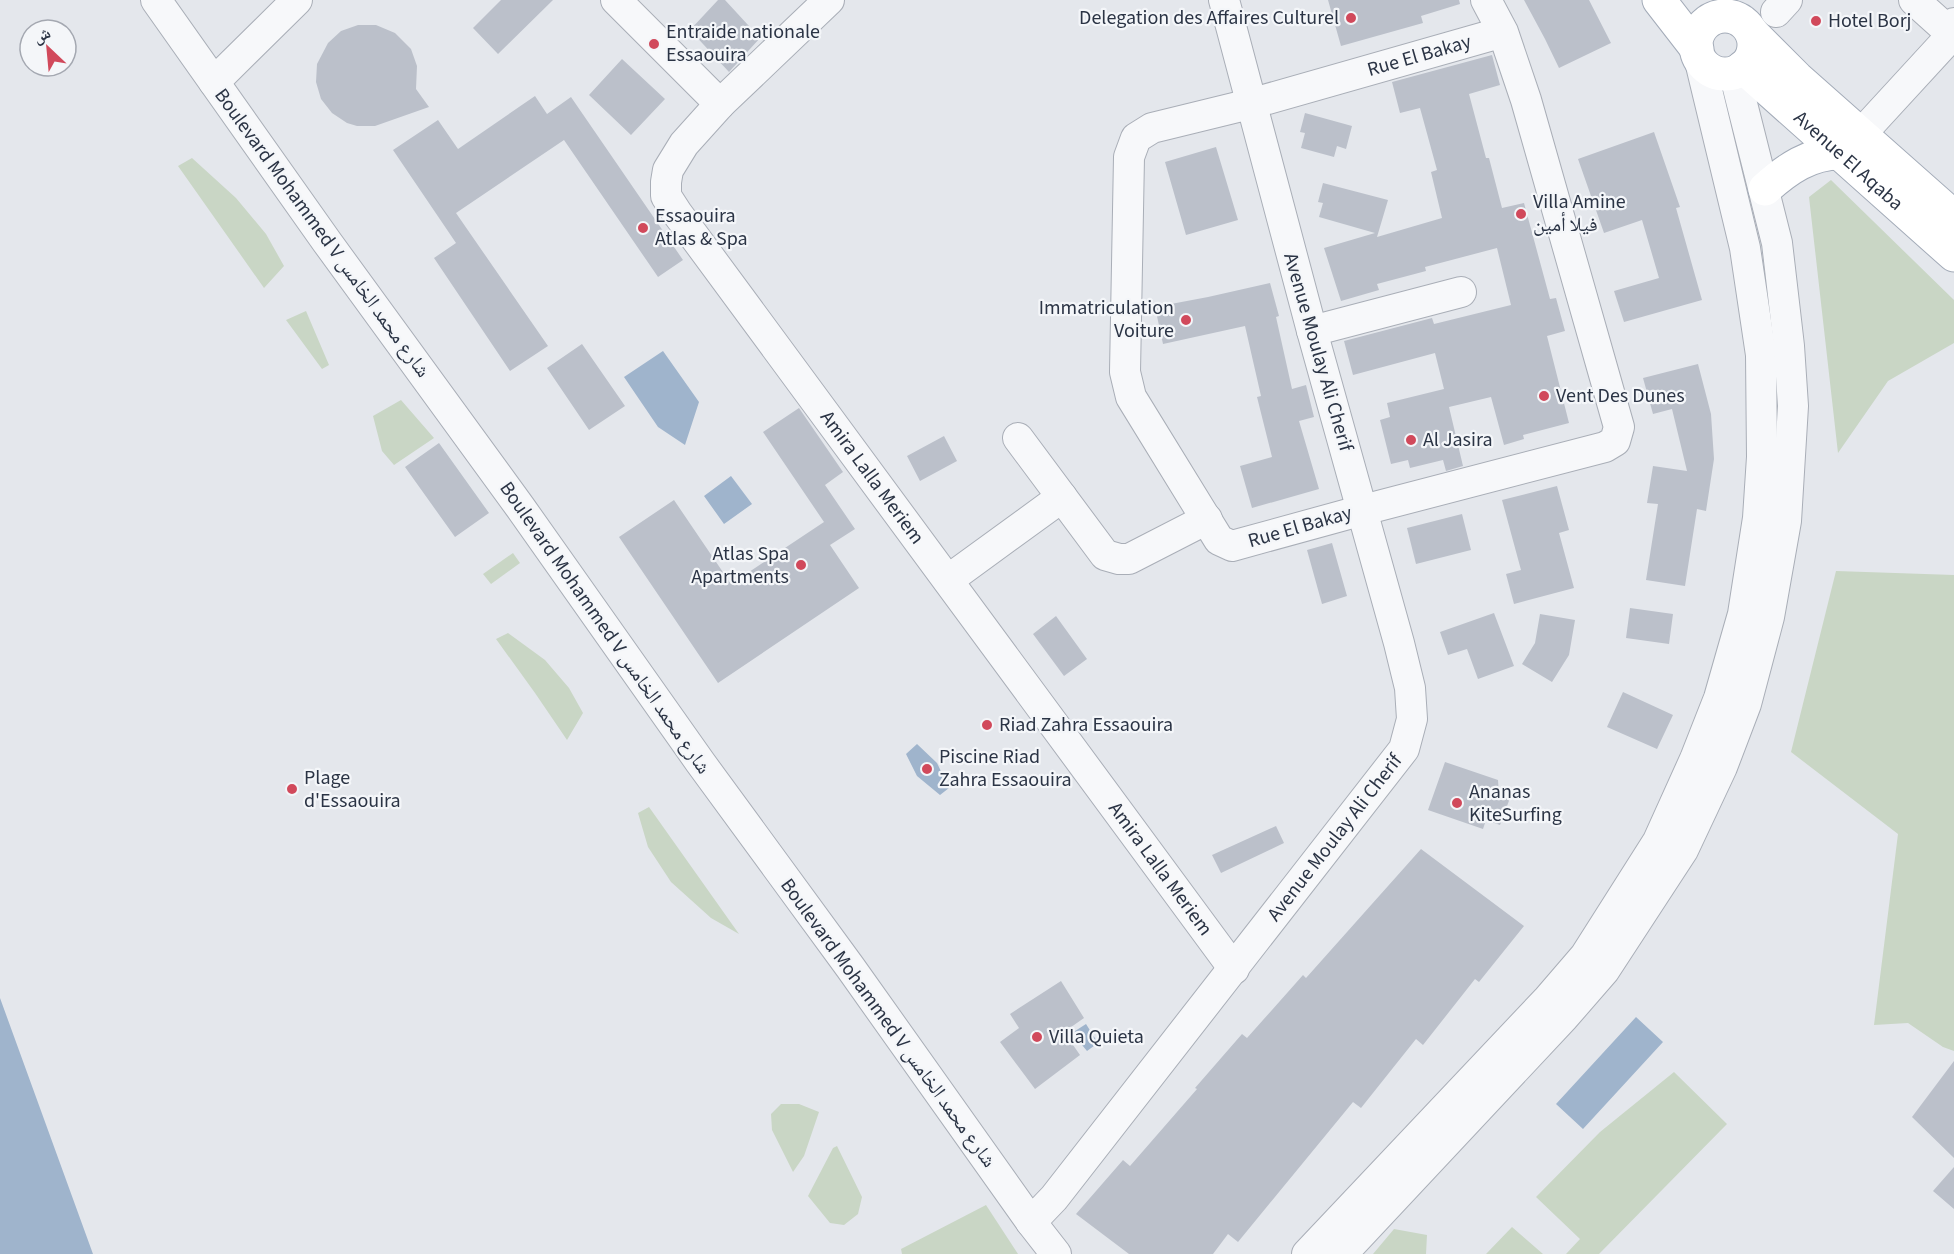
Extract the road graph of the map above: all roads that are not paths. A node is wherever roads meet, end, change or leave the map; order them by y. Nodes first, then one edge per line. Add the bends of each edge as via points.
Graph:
1 (156, 0) edge
2 (297, 0) edge
3 (616, 0) edge
4 (829, 0) edge
5 (1224, 0) edge
6 (1486, 0) edge
7 (1659, 0) edge
8 (1914, 0) edge
9 (1754, 13) edge
10 (1954, 31) edge
11 (1503, 33) junction
12 (1698, 53) junction
13 (1739, 70) junction
14 (214, 82) junction
15 (720, 104) junction
16 (1250, 104) junction
17 (1850, 143) junction
18 (1765, 189) junction
19 (1954, 217) edge
20 (1954, 255) edge
21 (1461, 292) dead end
22 (1312, 331) junction
23 (1018, 438) dead end
24 (1062, 497) junction
25 (1363, 510) junction
26 (1206, 519) junction
27 (948, 580) junction
28 (1234, 969) junction
29 (1031, 1222) junction
30 (1056, 1254) edge
31 (1306, 1254) edge
32 (1342, 1254) edge

1 - 14 street, Boulevard Mohammed V شارع محمد الخامس
2 - 14 street
3 - 15 street
4 - 15 street, Amira Lalla Meriem
5 - 16 street, Avenue Moulay Ali Cherif
6 - 11 street, Rue El Bakay
7 - 12 main road
8 - 10 street
9 - 12 main road via 1721,16 1705,24
9 - 13 main road via 1753,51
9 - 17 main road, Avenue El Aqaba via 1797,78
10 - 17 street
11 - 16 street, Rue El Bakay
11 - 25 street, Rue El Bakay via 1526,100 1619,428 1615,441 1605,447
12 - 13 main road via 1710,70
12 - 31 street via 1745,248 1761,355 1763,405 1755,539 1743,614 1719,698 1658,841 1585,956
13 - 17 main road, Avenue El Aqaba
13 - 18 street
14 - 29 street, Boulevard Mohammed V شارع محمد الخامس
15 - 27 street, Amira Lalla Meriem via 684,144 668,170 666,196
16 - 22 street, Avenue Moulay Ali Cherif
16 - 26 street, Rue El Bakay via 1152,128 1136,138 1129,157 1125,372 1131,397
17 - 18 main road via 1805,160
17 - 19 main road, Avenue El Aqaba
17 - 20 main road, Avenue El Aqaba
18 - 32 street via 1777,243 1789,346 1791,463 1786,521 1769,617 1746,704 1722,767 1683,850 1604,971
21 - 22 street
22 - 25 street, Avenue Moulay Ali Cherif
23 - 24 street
24 - 26 street via 1105,555 1119,560 1129,560
24 - 27 street
25 - 26 street, Rue El Bakay via 1232,546 1219,540
25 - 28 street, Avenue Moulay Ali Cherif via 1410,688 1412,719 1404,749
27 - 28 street, Amira Lalla Meriem
28 - 29 street, Avenue Moulay Ali Cherif
29 - 30 street, Boulevard Mohammed V شارع محمد الخامس

